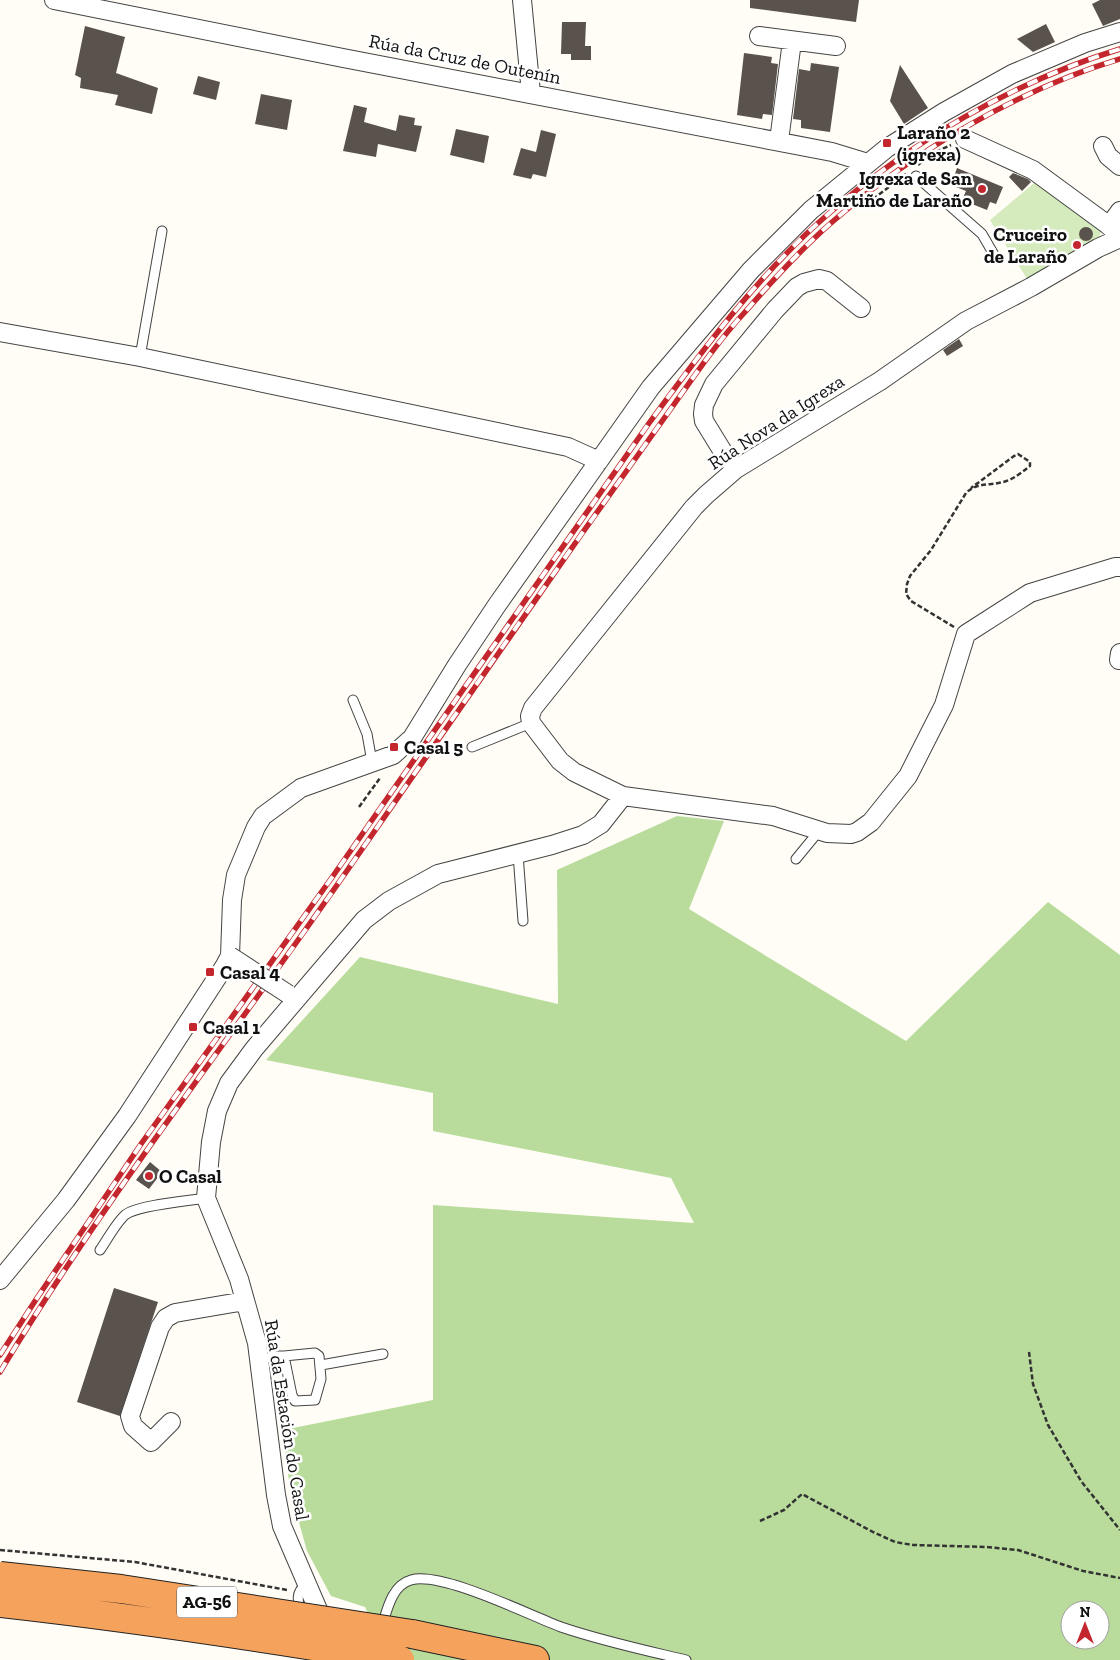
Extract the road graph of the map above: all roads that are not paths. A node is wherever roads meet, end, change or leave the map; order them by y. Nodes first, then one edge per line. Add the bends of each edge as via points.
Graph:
1 (54, 0) edge
2 (522, 0) edge
3 (1120, 32) edge
4 (759, 36) dead end
5 (792, 40) junction
6 (836, 46) dead end
7 (531, 93) junction
8 (965, 139) road end
9 (779, 141) junction
10 (1103, 146) dead end
11 (868, 163) junction
12 (1120, 166) edge
13 (916, 176) dead end
14 (1120, 211) edge
15 (162, 231) dead end
16 (1116, 233) edge
17 (993, 253) dead end
18 (861, 308) dead end
19 (0, 332) edge
20 (140, 357) junction
21 (600, 461) junction
22 (736, 469) junction
23 (1120, 567) edge
24 (353, 700) dead end
25 (531, 723) junction
26 (472, 747) dead end
27 (372, 762) junction
28 (623, 796) junction
29 (819, 831) junction
30 (518, 854) junction
31 (796, 859) dead end
32 (523, 921) dead end
33 (230, 956) junction
34 (292, 997) junction
35 (206, 1198) junction
36 (100, 1250) dead end
37 (0, 1280) edge
38 (245, 1301) junction
39 (383, 1354) dead end
40 (284, 1356) junction
41 (259, 1360) junction
42 (321, 1365) junction
43 (171, 1422) dead end
44 (0, 1576) edge
45 (304, 1587) junction
46 (0, 1603) edge
47 (311, 1652) dead end
48 (340, 1660) edge
49 (372, 1660) edge
50 (400, 1660) edge
51 (535, 1660) edge
52 (686, 1660) edge

1 - 7 street, Rúa da Cruz de Outenín
2 - 7 street
3 - 11 street via 1012,74 944,112
4 - 5 street
5 - 6 street
5 - 9 street
7 - 9 street, Rúa da Cruz de Outenín
8 - 16 street via 1033,170
9 - 11 street, Rúa da Cruz de Outenín
10 - 12 street via 1108,156
11 - 21 street via 812,210 751,270 651,387
13 - 17 lane via 982,234
14 - 16 street
15 - 20 lane
16 - 22 street, Rúa Nova da Igrexa via 1098,248 966,321 880,381
18 - 22 street via 827,281 819,279 804,283 775,310 714,384 704,405 704,421
19 - 20 street
20 - 21 street via 568,447
21 - 27 street via 456,665 412,738 393,755
22 - 25 street, Rúa Nova da Igrexa via 694,507 534,708
23 - 29 street via 1030,593 966,634 944,705 908,776 871,822 857,832 844,835
24 - 27 lane via 367,734
25 - 26 lane
25 - 28 street via 560,761 574,772
27 - 33 street via 301,788 263,816 236,875
28 - 29 street via 773,816
28 - 30 street, Rúa da Estación do Casal via 600,824 583,835
29 - 31 lane
30 - 32 lane
30 - 34 street, Rúa da Estación do Casal via 438,874 388,901 364,920
33 - 34 street, bridge
33 - 37 street via 126,1116 66,1200
34 - 35 street, Rúa da Estación do Casal via 229,1083 217,1111
35 - 36 lane via 139,1209 126,1215
35 - 38 street, Rúa da Estación do Casal
38 - 41 street, Rúa da Estación do Casal
38 - 43 street via 175,1313 166,1318 130,1416 133,1426 151,1442
39 - 42 lane
40 - 41 lane
40 - 42 lane via 315,1352
40 - 42 lane via 295,1401 315,1400
41 - 45 street, Rúa da Estación do Casal via 282,1526
44 - 51 highway, AG-56, bridge via 130,1590 412,1634
45 - 47 lane via 298,1595
45 - 48 street, Rúa da Estación do Casal
46 - 50 highway, AG-56, bridge via 117,1616
49 - 52 lane via 394,1594 402,1584 422,1578 439,1580 561,1627

